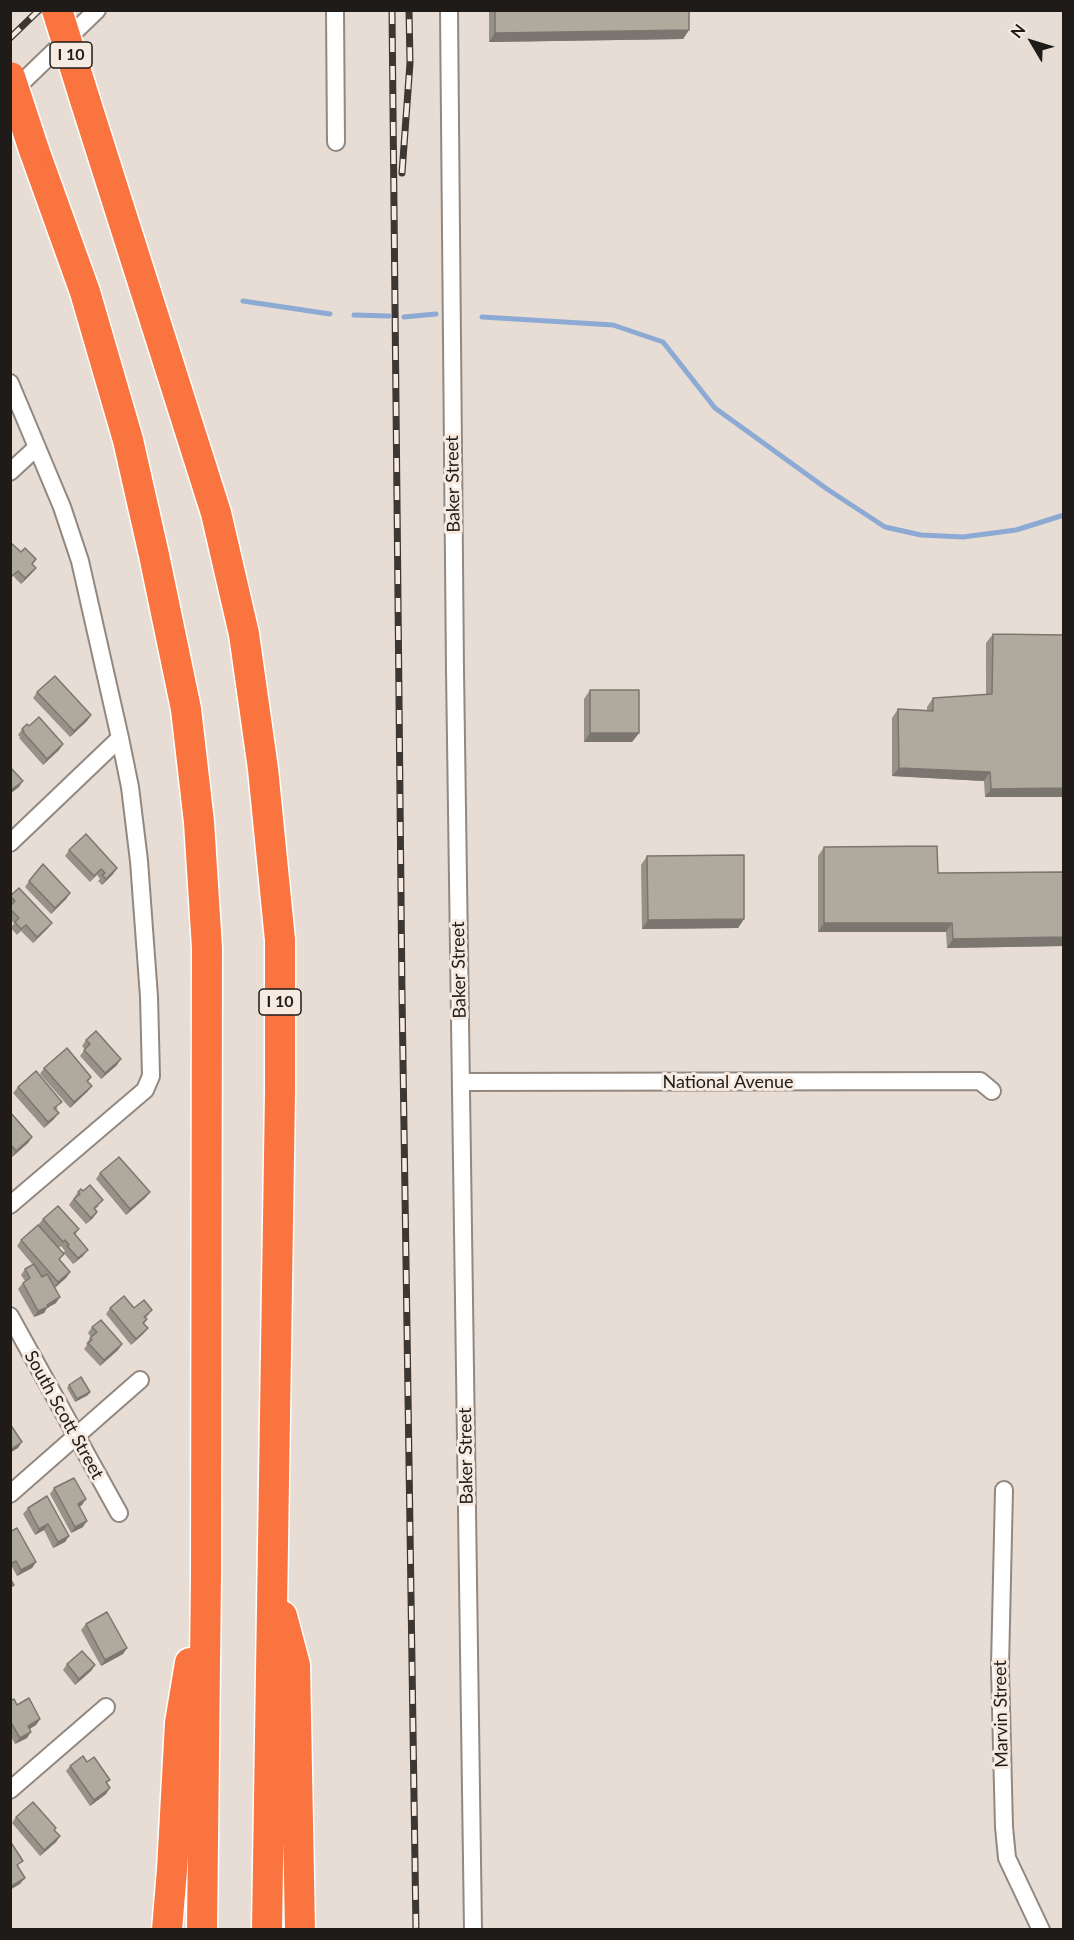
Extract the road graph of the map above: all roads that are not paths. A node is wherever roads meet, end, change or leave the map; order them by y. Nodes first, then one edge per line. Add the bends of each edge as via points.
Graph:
1 (57, 10) edge
2 (97, 10) edge
3 (335, 10) edge
4 (449, 10) edge
5 (10, 77) edge
6 (10, 94) edge
7 (336, 142) dead end
8 (10, 383) edge
9 (37, 447) junction
10 (10, 472) edge
11 (120, 738) junction
12 (10, 843) edge
13 (461, 1082) junction
14 (992, 1090) dead end
15 (10, 1204) edge
16 (10, 1316) edge
17 (140, 1380) dead end
18 (76, 1438) junction
19 (1004, 1490) dead end
20 (10, 1494) edge
21 (119, 1514) dead end
22 (206, 1575) junction
23 (273, 1578) junction
24 (106, 1707) dead end
25 (10, 1790) edge
26 (167, 1929) edge
27 (202, 1929) edge
28 (267, 1929) edge
29 (300, 1929) edge
30 (473, 1929) edge
31 (1041, 1929) edge

1 - 23 highway, I 10, bridge via 216,513 244,634 263,769 280,952
2 - 6 street
3 - 7 street
4 - 13 street, Baker Street
5 - 22 highway, bridge via 85,292 128,440 186,709 199,822 207,948
8 - 9 street
9 - 10 street
9 - 11 street via 80,561
11 - 12 street
11 - 15 street via 139,861 151,1076 145,1090
13 - 14 street, National Avenue via 980,1081
13 - 30 street, Baker Street
16 - 18 street, South Scott Street
17 - 18 street
18 - 20 street
18 - 21 street, South Scott Street
19 - 31 street, Marvin Street via 1000,1667 1004,1827 1007,1858
22 - 26 highway via 180,1723
22 - 27 highway
23 - 28 highway, I 10
23 - 29 highway via 295,1665
24 - 25 street

